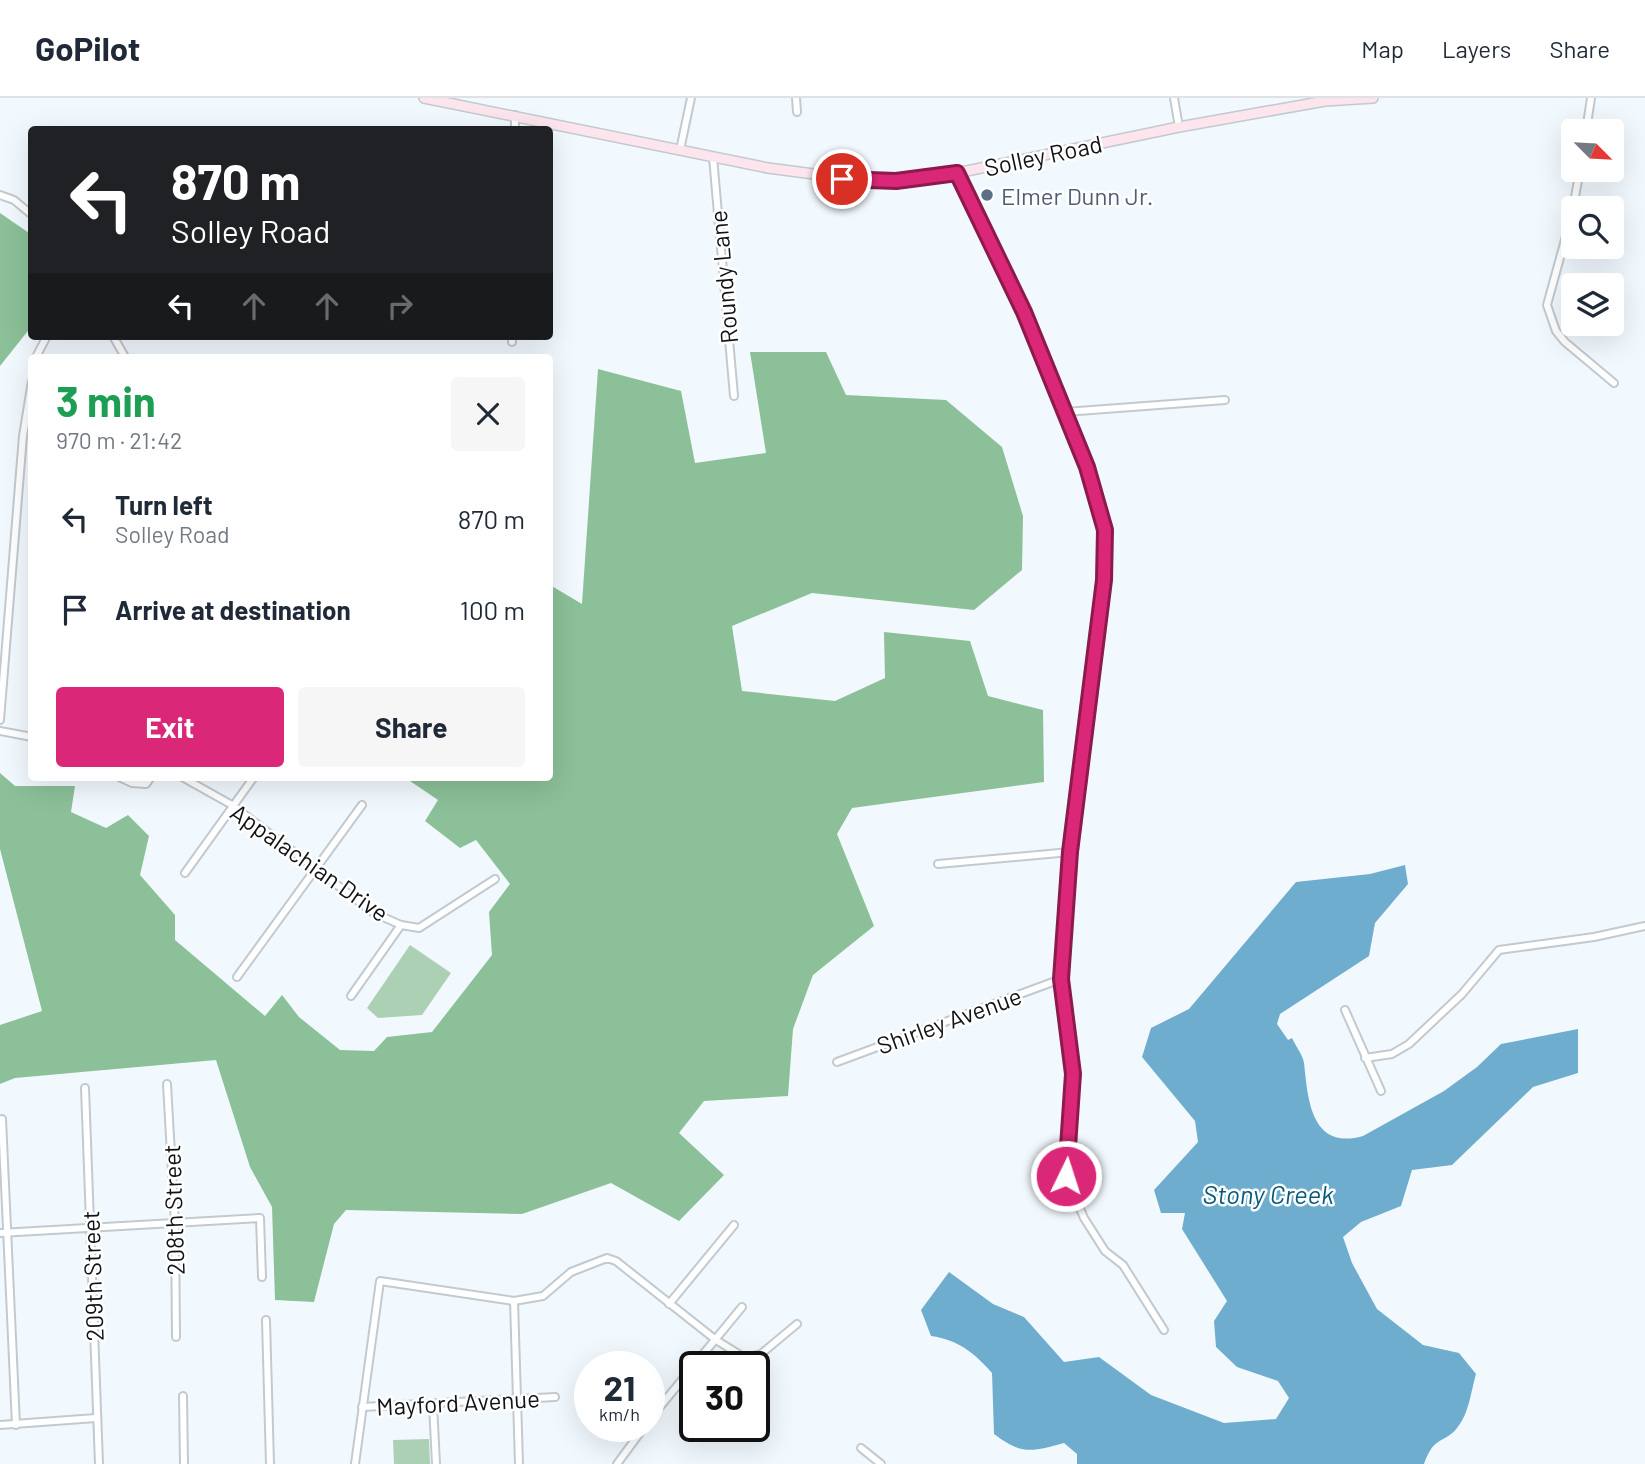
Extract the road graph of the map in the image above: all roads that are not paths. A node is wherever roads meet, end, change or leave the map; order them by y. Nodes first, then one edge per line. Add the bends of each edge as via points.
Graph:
1 (424, 98) edge
2 (691, 98) edge
3 (796, 98) edge
4 (1174, 98) edge
5 (1373, 98) edge
6 (1591, 98) edge
7 (1325, 100) edge
8 (797, 112) dead end
9 (515, 115) junction
10 (1588, 119) edge
11 (515, 126) edge
12 (1179, 127) junction
13 (680, 150) junction
14 (713, 158) junction
15 (957, 173) junction
16 (1578, 182) edge
17 (0, 195) edge
18 (28, 211) edge
19 (1614, 383) dead end
20 (734, 396) dead end
21 (1225, 400) dead end
22 (28, 406) edge
23 (1065, 412) junction
24 (0, 720) edge
25 (0, 731) edge
26 (28, 736) edge
27 (128, 781) edge
28 (148, 781) edge
29 (189, 781) edge
30 (249, 781) edge
31 (232, 805) junction
32 (362, 805) dead end
33 (1070, 852) junction
34 (938, 864) dead end
35 (316, 868) junction
36 (185, 873) dead end
37 (495, 879) dead end
38 (401, 925) junction
39 (1645, 926) edge
40 (237, 976) dead end
41 (1061, 979) junction
42 (351, 996) dead end
43 (1345, 1010) dead end
44 (1365, 1058) junction
45 (837, 1062) dead end
46 (167, 1084) dead end
47 (85, 1088) dead end
48 (1381, 1091) dead end
49 (2, 1119) dead end
50 (175, 1224) junction
51 (734, 1225) dead end
52 (91, 1228) junction
53 (3, 1233) edge
54 (262, 1277) dead end
55 (514, 1301) junction
56 (669, 1304) junction
57 (742, 1307) dead end
58 (266, 1320) dead end
59 (797, 1324) dead end
60 (1164, 1330) dead end
61 (176, 1337) dead end
62 (716, 1340) junction
63 (183, 1396) dead end
64 (555, 1397) dead end
65 (515, 1401) junction
66 (665, 1401) edge
67 (433, 1404) junction
68 (362, 1407) junction
69 (96, 1418) junction
70 (0, 1425) edge
71 (16, 1425) junction
72 (633, 1442) edge
73 (861, 1448) dead end
74 (99, 1464) edge
75 (184, 1464) edge
76 (270, 1464) edge
77 (355, 1464) edge
78 (436, 1464) edge
79 (519, 1464) edge
80 (617, 1464) edge
81 (881, 1464) edge

1 - 9 main road, Solley Road
2 - 13 street
3 - 8 street
4 - 12 street
5 - 7 main road, Solley Road
6 - 10 street
7 - 12 main road, Solley Road
9 - 11 street
9 - 13 main road, Solley Road
12 - 15 main road, Solley Road
13 - 14 main road, Solley Road
14 - 15 main road, Solley Road via 867,181
14 - 20 street, Roundy Lane
15 - 23 street via 1024,312
16 - 19 street via 1548,306 1565,342
17 - 18 street
21 - 23 street
22 - 24 street
23 - 33 street via 1102,513 1106,546
25 - 26 street
27 - 28 street
29 - 31 street, Appalachian Drive
30 - 31 street
31 - 35 street, Appalachian Drive
31 - 36 street
32 - 35 street
33 - 34 street
33 - 41 street
35 - 38 street, Appalachian Drive via 374,913
35 - 40 street
37 - 38 street via 419,928
38 - 42 street
39 - 44 street via 1499,950 1462,994 1409,1044 1392,1054
41 - 45 street, Shirley Avenue
41 - 60 street via 1073,1074 1066,1176 1091,1229 1105,1251 1123,1265
43 - 44 street
44 - 48 street
46 - 50 street, 208th Street
47 - 52 street, 209th Street
49 - 53 street
50 - 52 street
50 - 54 street via 260,1218
50 - 61 street, 208th Street
51 - 56 street
52 - 53 street
52 - 69 street, 209th Street
53 - 71 street
55 - 56 street via 543,1296 571,1272 607,1258
55 - 65 street
55 - 68 street via 380,1281
56 - 62 street
57 - 62 street
58 - 76 street
59 - 62 street via 761,1354 745,1358
62 - 66 street
63 - 75 street
64 - 65 street, Mayford Avenue
65 - 67 street, Mayford Avenue
65 - 79 street
67 - 68 street, Mayford Avenue
67 - 78 street
68 - 77 street
69 - 71 street
69 - 74 street, 209th Street
70 - 71 street
72 - 80 street
73 - 81 street

